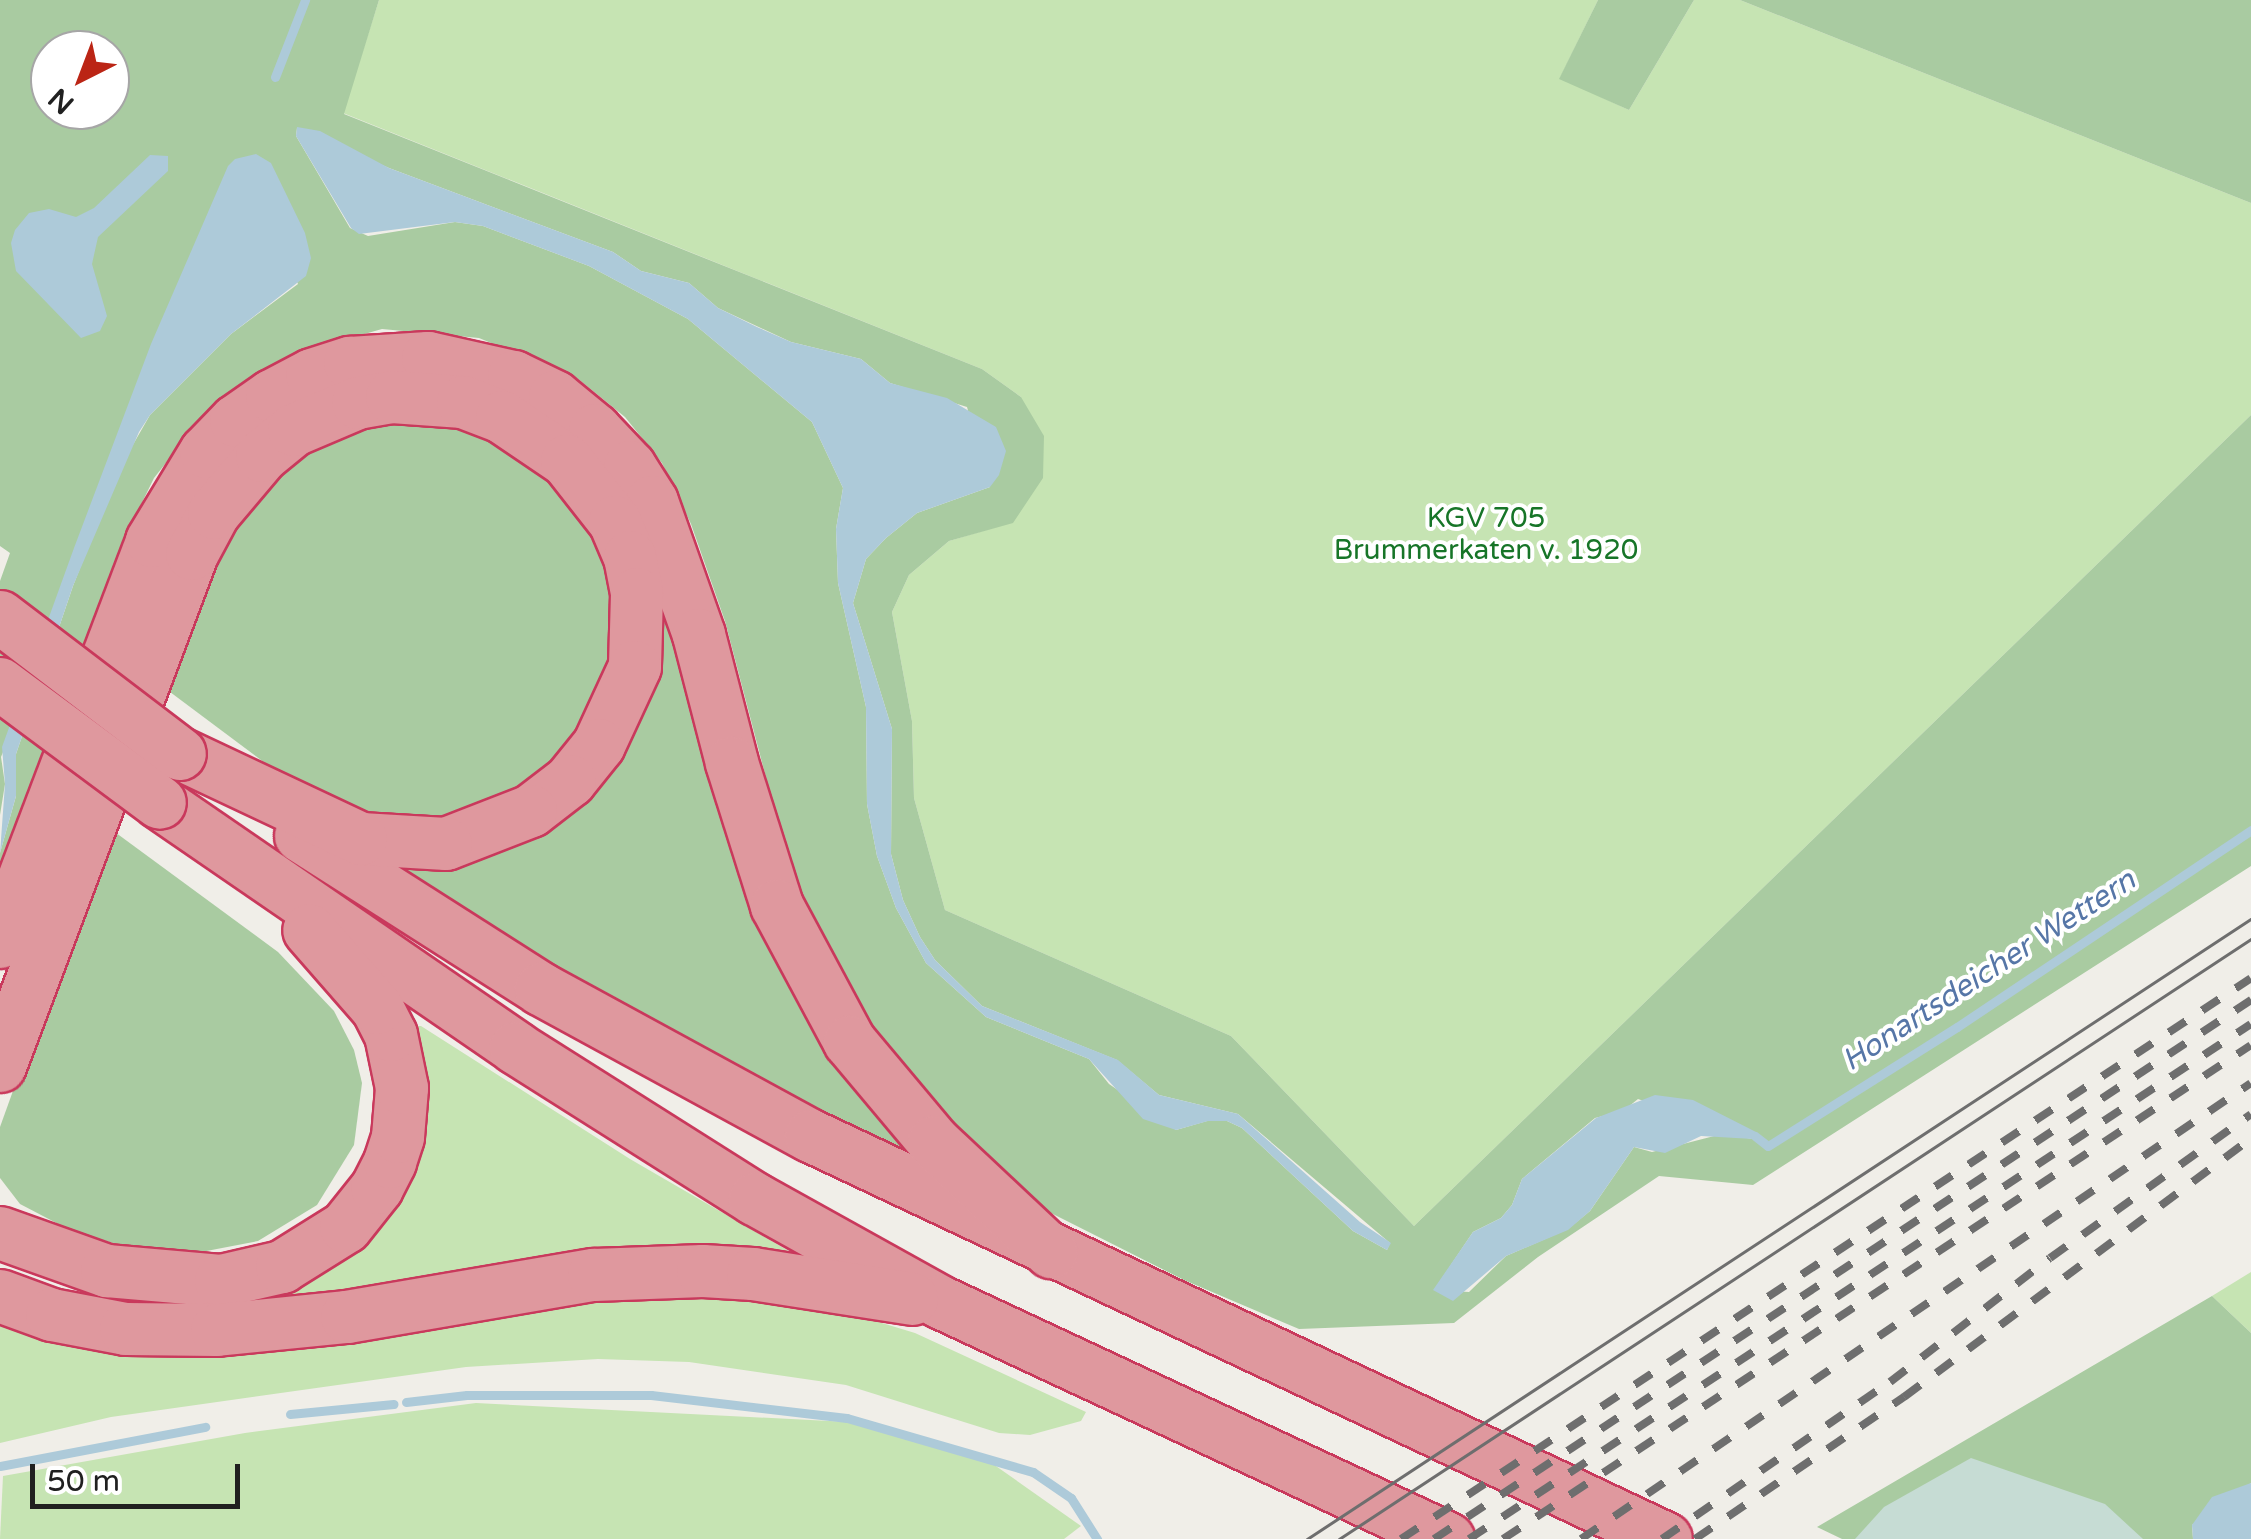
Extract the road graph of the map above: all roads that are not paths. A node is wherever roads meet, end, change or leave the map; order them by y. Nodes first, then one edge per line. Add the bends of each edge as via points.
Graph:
1 (0, 618) edge
2 (0, 684) edge
3 (180, 754) junction
4 (233, 856) junction
5 (0, 942) edge
6 (0, 1066) edge
7 (0, 1233) edge
8 (1051, 1252) junction
9 (0, 1296) edge
10 (940, 1302) junction
11 (1448, 1539) edge
12 (1666, 1539) edge

1 - 3 highway, bridge
2 - 4 highway, bridge
3 - 6 highway via 360,839 446,844 531,811 570,781 599,744 634,667 638,594 615,522 568,461 502,417 463,402 392,398 358,404 294,430 262,456 214,514 192,554
3 - 8 highway via 390,896 557,998 811,1136
4 - 7 highway via 336,955 390,1034 401,1114 377,1188 346,1227 301,1258 221,1281 108,1271
4 - 10 highway via 617,1114
5 - 8 highway via 152,541 206,452 272,396 350,363 428,358 514,376 555,397 595,430 652,502 699,634 777,906 850,1042 934,1142
8 - 12 highway
9 - 10 highway via 126,1330 217,1330 347,1317 594,1275 704,1271
10 - 11 highway

